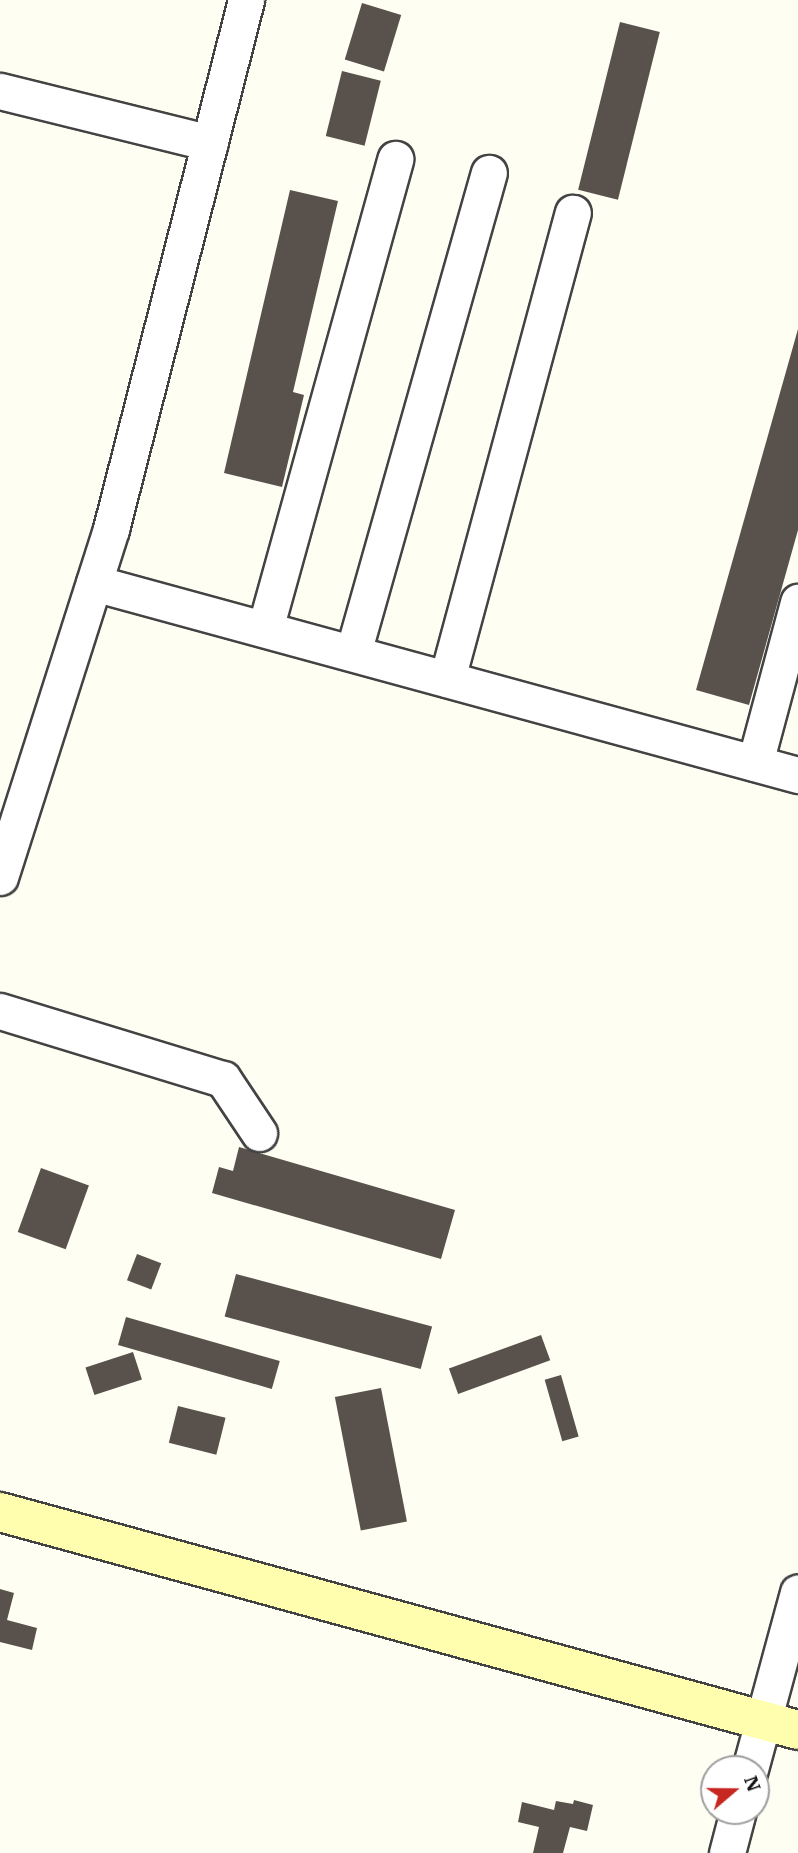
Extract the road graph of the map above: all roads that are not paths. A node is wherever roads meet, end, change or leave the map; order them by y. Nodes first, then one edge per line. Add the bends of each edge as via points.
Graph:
1 (246, 0) edge
2 (0, 92) edge
3 (210, 142) junction
4 (395, 159) dead end
5 (489, 173) dead end
6 (573, 213) dead end
7 (94, 583) junction
8 (798, 602) edge
9 (265, 629) junction
10 (353, 653) junction
11 (447, 679) junction
12 (755, 763) junction
13 (798, 775) edge
14 (0, 877) edge
15 (0, 1011) edge
16 (259, 1133) dead end
17 (0, 1512) edge
18 (798, 1592) edge
19 (780, 1725) edge
20 (760, 1755) edge
21 (734, 1825) edge
22 (727, 1853) edge

1 - 3 street
2 - 3 street
3 - 7 street
4 - 9 street
5 - 10 street
6 - 11 street
7 - 9 street
7 - 14 street
8 - 12 street
9 - 10 street
10 - 11 street
11 - 12 street
12 - 13 street
15 - 16 street via 223,1079
17 - 19 street
18 - 19 street
19 - 20 street
21 - 22 street

